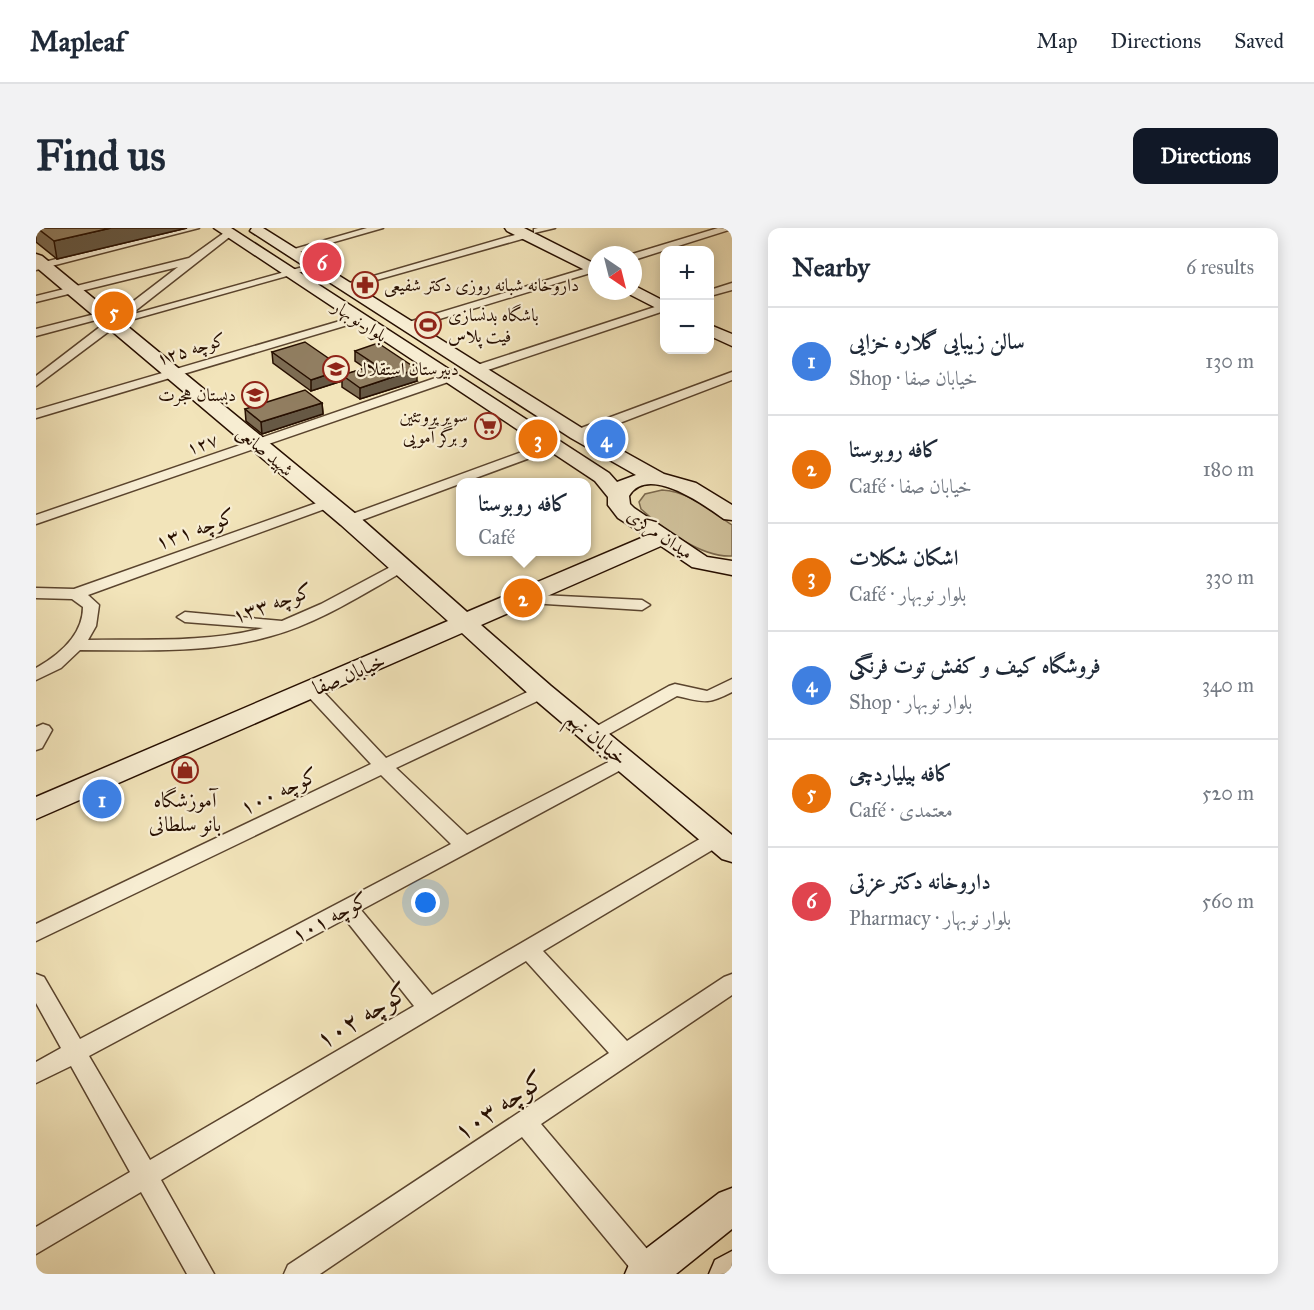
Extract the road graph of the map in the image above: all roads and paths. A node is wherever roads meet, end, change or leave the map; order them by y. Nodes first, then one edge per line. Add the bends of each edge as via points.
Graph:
1 (194, 228) edge
2 (252, 228) edge
3 (378, 228) edge
4 (728, 228) edge
5 (531, 230) edge
6 (224, 231) edge
7 (290, 252) junction
8 (642, 254) edge
9 (195, 259) junction
10 (588, 262) edge
11 (38, 264) edge
12 (314, 267) junction
13 (588, 269) edge
14 (289, 274) junction
15 (642, 283) edge
16 (344, 286) junction
17 (732, 286) edge
18 (73, 290) junction
19 (660, 292) edge
20 (714, 292) edge
21 (642, 295) edge
22 (36, 299) edge
23 (660, 305) edge
24 (660, 308) edge
25 (714, 318) edge
26 (107, 319) junction
27 (357, 319) junction
28 (406, 326) junction
29 (732, 328) edge
30 (714, 332) edge
31 (36, 333) edge
32 (732, 341) edge
33 (52, 369) junction
34 (475, 370) junction
35 (36, 374) edge
36 (173, 374) junction
37 (732, 376) edge
38 (447, 378) junction
39 (36, 382) edge
40 (36, 414) edge
41 (578, 434) junction
42 (256, 444) junction
43 (552, 445) junction
44 (463, 478) edge
45 (659, 479) junction
46 (456, 480) edge
47 (618, 496) junction
48 (328, 503) junction
49 (729, 509) edge
50 (36, 520) edge
51 (349, 520) junction
52 (662, 537) junction
53 (401, 567) junction
54 (731, 569) edge
55 (36, 594) edge
56 (76, 594) junction
57 (520, 599) junction
58 (642, 605) dead end
59 (185, 617) dead end
60 (464, 624) junction
61 (285, 625) junction
62 (75, 645) junction
63 (36, 675) edge
64 (732, 685) edge
65 (312, 690) junction
66 (542, 692) junction
67 (594, 735) junction
68 (624, 761) junction
69 (383, 766) junction
70 (36, 809) edge
71 (724, 844) edge
72 (465, 845) junction
73 (348, 908) junction
74 (36, 933) edge
75 (528, 949) junction
76 (36, 982) edge
77 (732, 983) edge
78 (429, 1008) junction
79 (76, 1052) junction
80 (625, 1055) junction
81 (36, 1073) edge
82 (525, 1122) junction
83 (146, 1175) junction
84 (732, 1206) edge
85 (36, 1240) edge
86 (647, 1273) edge
87 (201, 1274) edge
88 (297, 1274) edge

1 - 11 street
2 - 7 street, بلوار نوبهار
3 - 7 street
4 - 8 street
5 - 10 street
5 - 16 street
6 - 9 street
6 - 14 street, بلوار نوبهار
7 - 12 street, بلوار نوبهار
9 - 18 street
9 - 26 street
11 - 18 street, شهید صانعی
12 - 14 street
12 - 16 street, بلوار نوبهار
13 - 28 street
14 - 26 street
14 - 27 street, بلوار نوبهار
15 - 19 street
16 - 28 street, بلوار نوبهار
17 - 20 street
18 - 22 street
18 - 26 street, شهید صانعی
21 - 23 street
24 - 34 street
25 - 29 street
26 - 31 street
26 - 33 street
26 - 36 street, شهید صانعی
27 - 36 street, کوچه ۱۲۵
27 - 38 street, بلوار نوبهار
28 - 34 street, بلوار نوبهار
30 - 32 street
33 - 35 street
33 - 39 street
34 - 41 street, بلوار نوبهار
36 - 40 street, کوچه ۱۲۵
36 - 42 street, شهید صانعی
37 - 41 street
38 - 42 street, ۱۲۷
38 - 43 street, بلوار نوبهار
41 - 45 street, بلوار نوبهار
42 - 48 street, شهید صانعی
42 - 50 street, ۱۲۷
43 - 44 street
43 - 47 street, بلوار نوبهار via 602,477
45 - 47 street, میدان مرکزی via 635,482
45 - 49 street, میدان مرکزی via 685,485
46 - 51 street
47 - 52 street, میدان مرکزی via 621,509
48 - 51 street, شهید صانعی
48 - 56 street, کوچه ۱۳۱
51 - 53 street, شهید صانعی
52 - 54 street, میدان مرکزی via 700,562
52 - 57 street, خیابان صفا
53 - 60 street, شهید صانعی
53 - 61 street, کوچه ۱۳۳
55 - 56 street, کوچه ۱۳۱
56 - 62 street via 85,598 92,612
57 - 58 street
57 - 60 street, خیابان صفا
59 - 61 street
60 - 65 street, خیابان صفا
60 - 66 street, خیابان نهم
61 - 62 street, کوچه ۱۳۳ via 249,637 223,640
62 - 63 street via 61,662
64 - 67 street via 709,697 675,690
65 - 69 street
65 - 70 street, خیابان صفا
66 - 67 street, خیابان نهم
66 - 69 street, کوچه ۱۰۰
67 - 68 street, خیابان نهم
68 - 71 street, خیابان نهم
68 - 72 street, کوچه ۱۰۱
69 - 72 street
69 - 74 street, کوچه ۱۰۰
71 - 75 street, کوچه ۱۰۲
72 - 73 street, کوچه ۱۰۱
73 - 78 street
73 - 79 street, کوچه ۱۰۱
75 - 78 street, کوچه ۱۰۲
75 - 80 street
76 - 79 street
77 - 80 street, کوچه ۱۰۳
78 - 83 street, کوچه ۱۰۲
79 - 81 street, کوچه ۱۰۱
79 - 83 street
80 - 82 street, کوچه ۱۰۳
82 - 86 street
82 - 88 street, کوچه ۱۰۳
83 - 85 street, کوچه ۱۰۲
83 - 87 street
84 - 86 street

